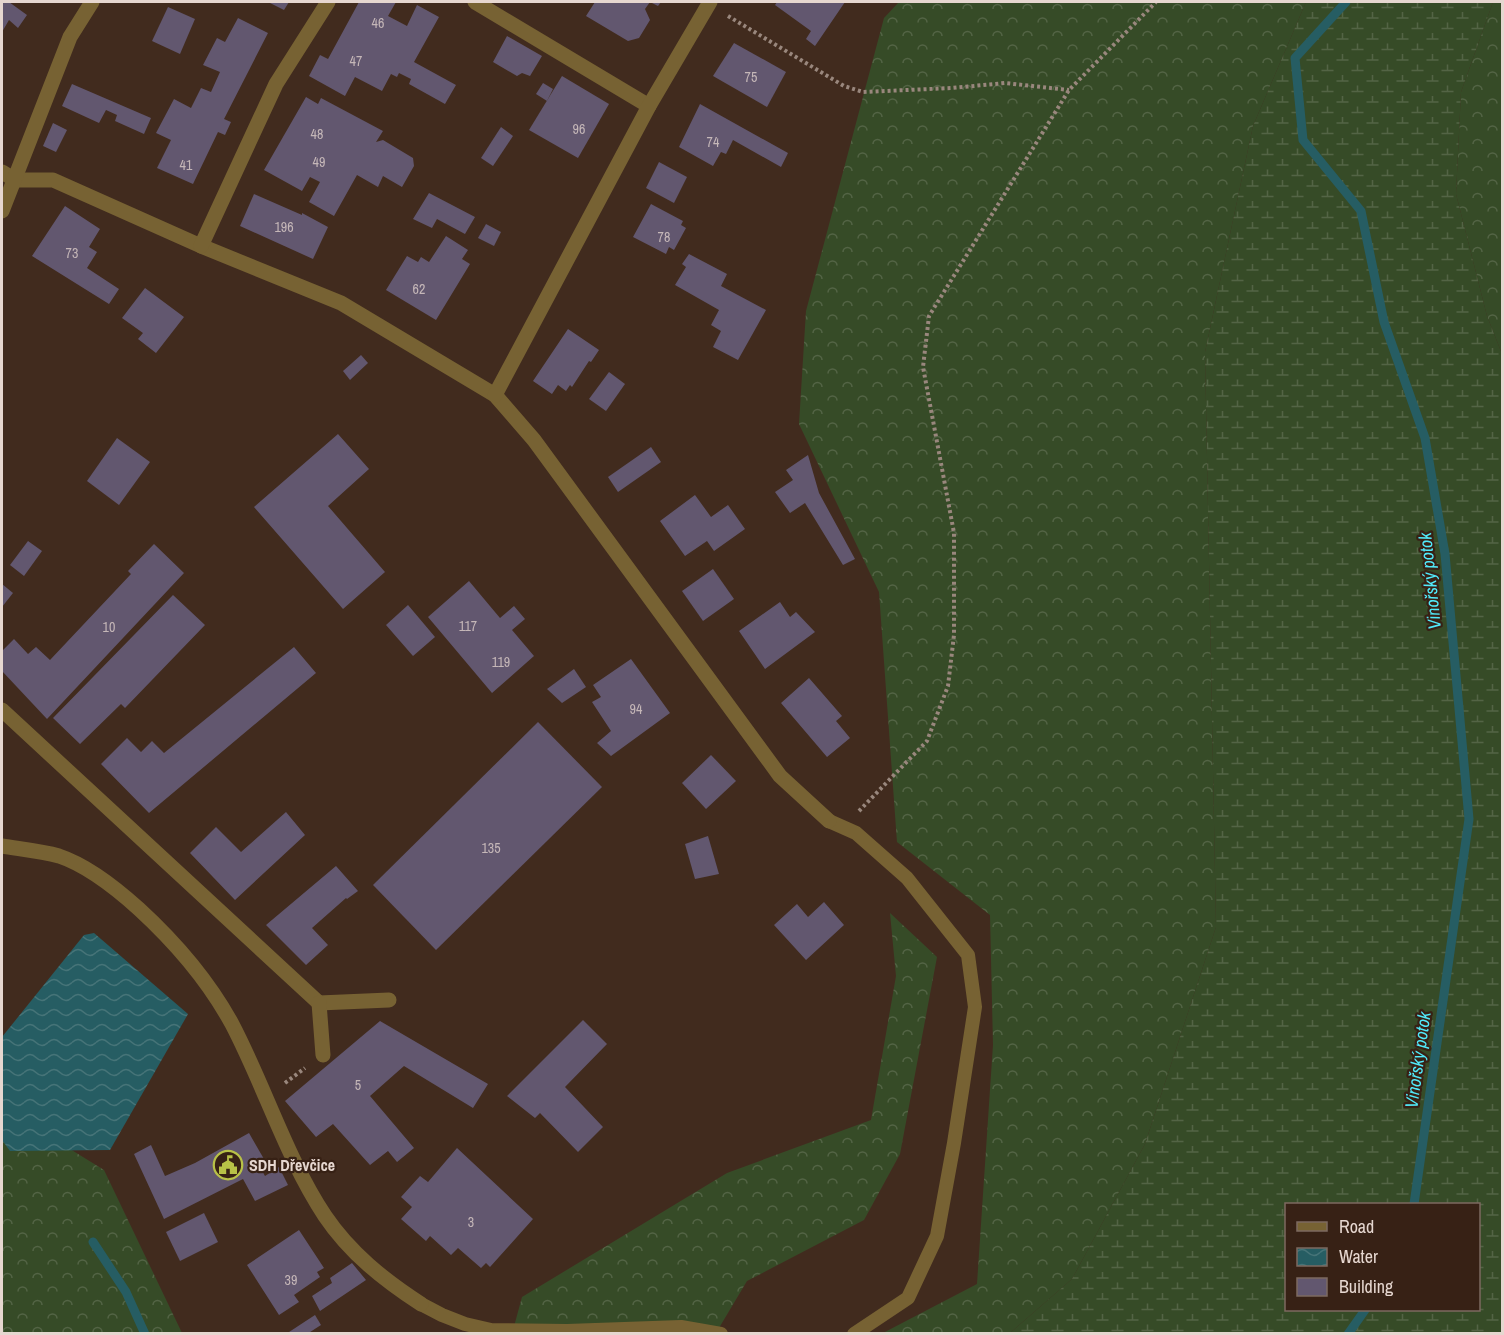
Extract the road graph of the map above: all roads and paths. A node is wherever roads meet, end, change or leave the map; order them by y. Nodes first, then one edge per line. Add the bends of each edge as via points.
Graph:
1 (92, 2) edge
2 (328, 2) edge
3 (475, 2) edge
4 (1156, 2) edge
5 (710, 3) edge
6 (1069, 90) junction
7 (649, 106) junction
8 (8, 176) edge
9 (2, 211) edge
10 (201, 246) junction
11 (495, 395) junction
12 (2, 710) edge
13 (829, 820) joint
14 (844, 827) junction
15 (2, 846) edge
16 (389, 1000) dead end
17 (320, 1003) junction
18 (322, 1055) joint
19 (266, 1097) junction
20 (421, 1304) joint
21 (721, 1334) edge
22 (854, 1334) edge

1 - 8 street via 70,37
2 - 10 street via 276,84
3 - 7 street
4 - 6 path
5 - 6 path via 844,86 863,92 1005,83
5 - 7 street
6 - 14 path via 929,316 923,367 954,532 954,635 948,686 927,741
7 - 11 street
8 - 9 street
8 - 10 street via 53,180
10 - 11 street via 341,303
11 - 13 street via 534,440 780,776
12 - 17 street
13 - 14 lane
14 - 22 lane via 907,878 968,955 975,1007 937,1236 908,1298
15 - 19 street via 60,856 127,898 170,938 204,978 232,1024
16 - 17 street
17 - 18 street
18 - 19 path
19 - 20 street via 325,1216 357,1256
20 - 21 lane via 465,1324 491,1330 681,1327

